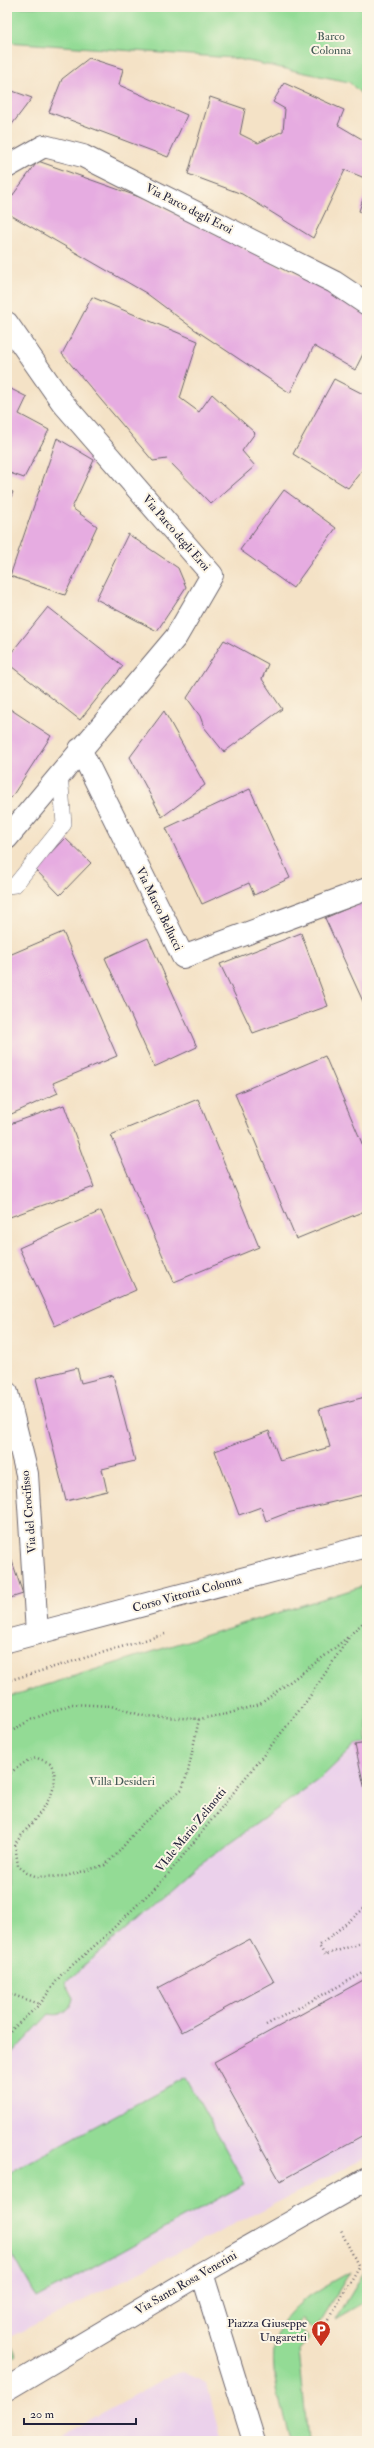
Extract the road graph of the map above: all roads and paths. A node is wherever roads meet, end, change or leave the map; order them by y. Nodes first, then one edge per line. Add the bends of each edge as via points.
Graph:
1 (7, 167) edge
2 (367, 304) edge
3 (7, 323) edge
4 (80, 750) junction
5 (60, 773) junction
6 (7, 838) edge
7 (7, 886) edge
8 (367, 889) edge
9 (7, 1393) edge
10 (367, 1546) edge
11 (367, 1619) edge
12 (37, 1633) junction
13 (352, 1633) junction
14 (7, 1641) edge
15 (199, 1719) junction
16 (7, 1734) edge
17 (7, 1774) edge
18 (367, 1906) edge
19 (367, 1941) edge
20 (367, 1970) edge
21 (7, 1993) edge
22 (40, 2004) junction
23 (266, 2025) dead end
24 (7, 2034) edge
25 (367, 2179) edge
26 (326, 2203) junction
27 (202, 2273) junction
28 (324, 2327) dead end
29 (7, 2389) edge
30 (254, 2441) edge

1 - 2 street, Via Parco degli Eroi via 44,146 83,156 334,282
3 - 4 street, Via Parco degli Eroi via 62,402 212,575 176,637
4 - 5 street, Via Parco degli Eroi
4 - 8 street, Via Marco Bellucci via 183,957
5 - 6 street, Via Parco degli Eroi
5 - 7 lane via 64,824 15,885
9 - 12 street, Via del Crocifisso via 28,1474
10 - 12 street, Corso Vittoria Colonna
11 - 13 path, VIale Mario Zelinotti
12 - 14 street, Corso Vittoria Colonna
13 - 15 path via 260,1704
13 - 22 path, VIale Mario Zelinotti via 306,1702 165,1878 100,1942 61,1975
15 - 16 path via 144,1716 111,1706 72,1704 30,1720
15 - 17 path via 182,1789 140,1826 105,1865 66,1876 38,1877 18,1866 15,1844 41,1812 54,1790 55,1774 50,1763 37,1758 27,1761
18 - 19 path via 319,1946 325,1956
20 - 23 path
21 - 22 path
22 - 24 path, VIale Mario Zelinotti
25 - 26 street, Via Santa Rosa Venerini
26 - 27 street, Via Santa Rosa Venerini
26 - 28 path via 359,2267
27 - 29 street, Via Santa Rosa Venerini
27 - 30 street

